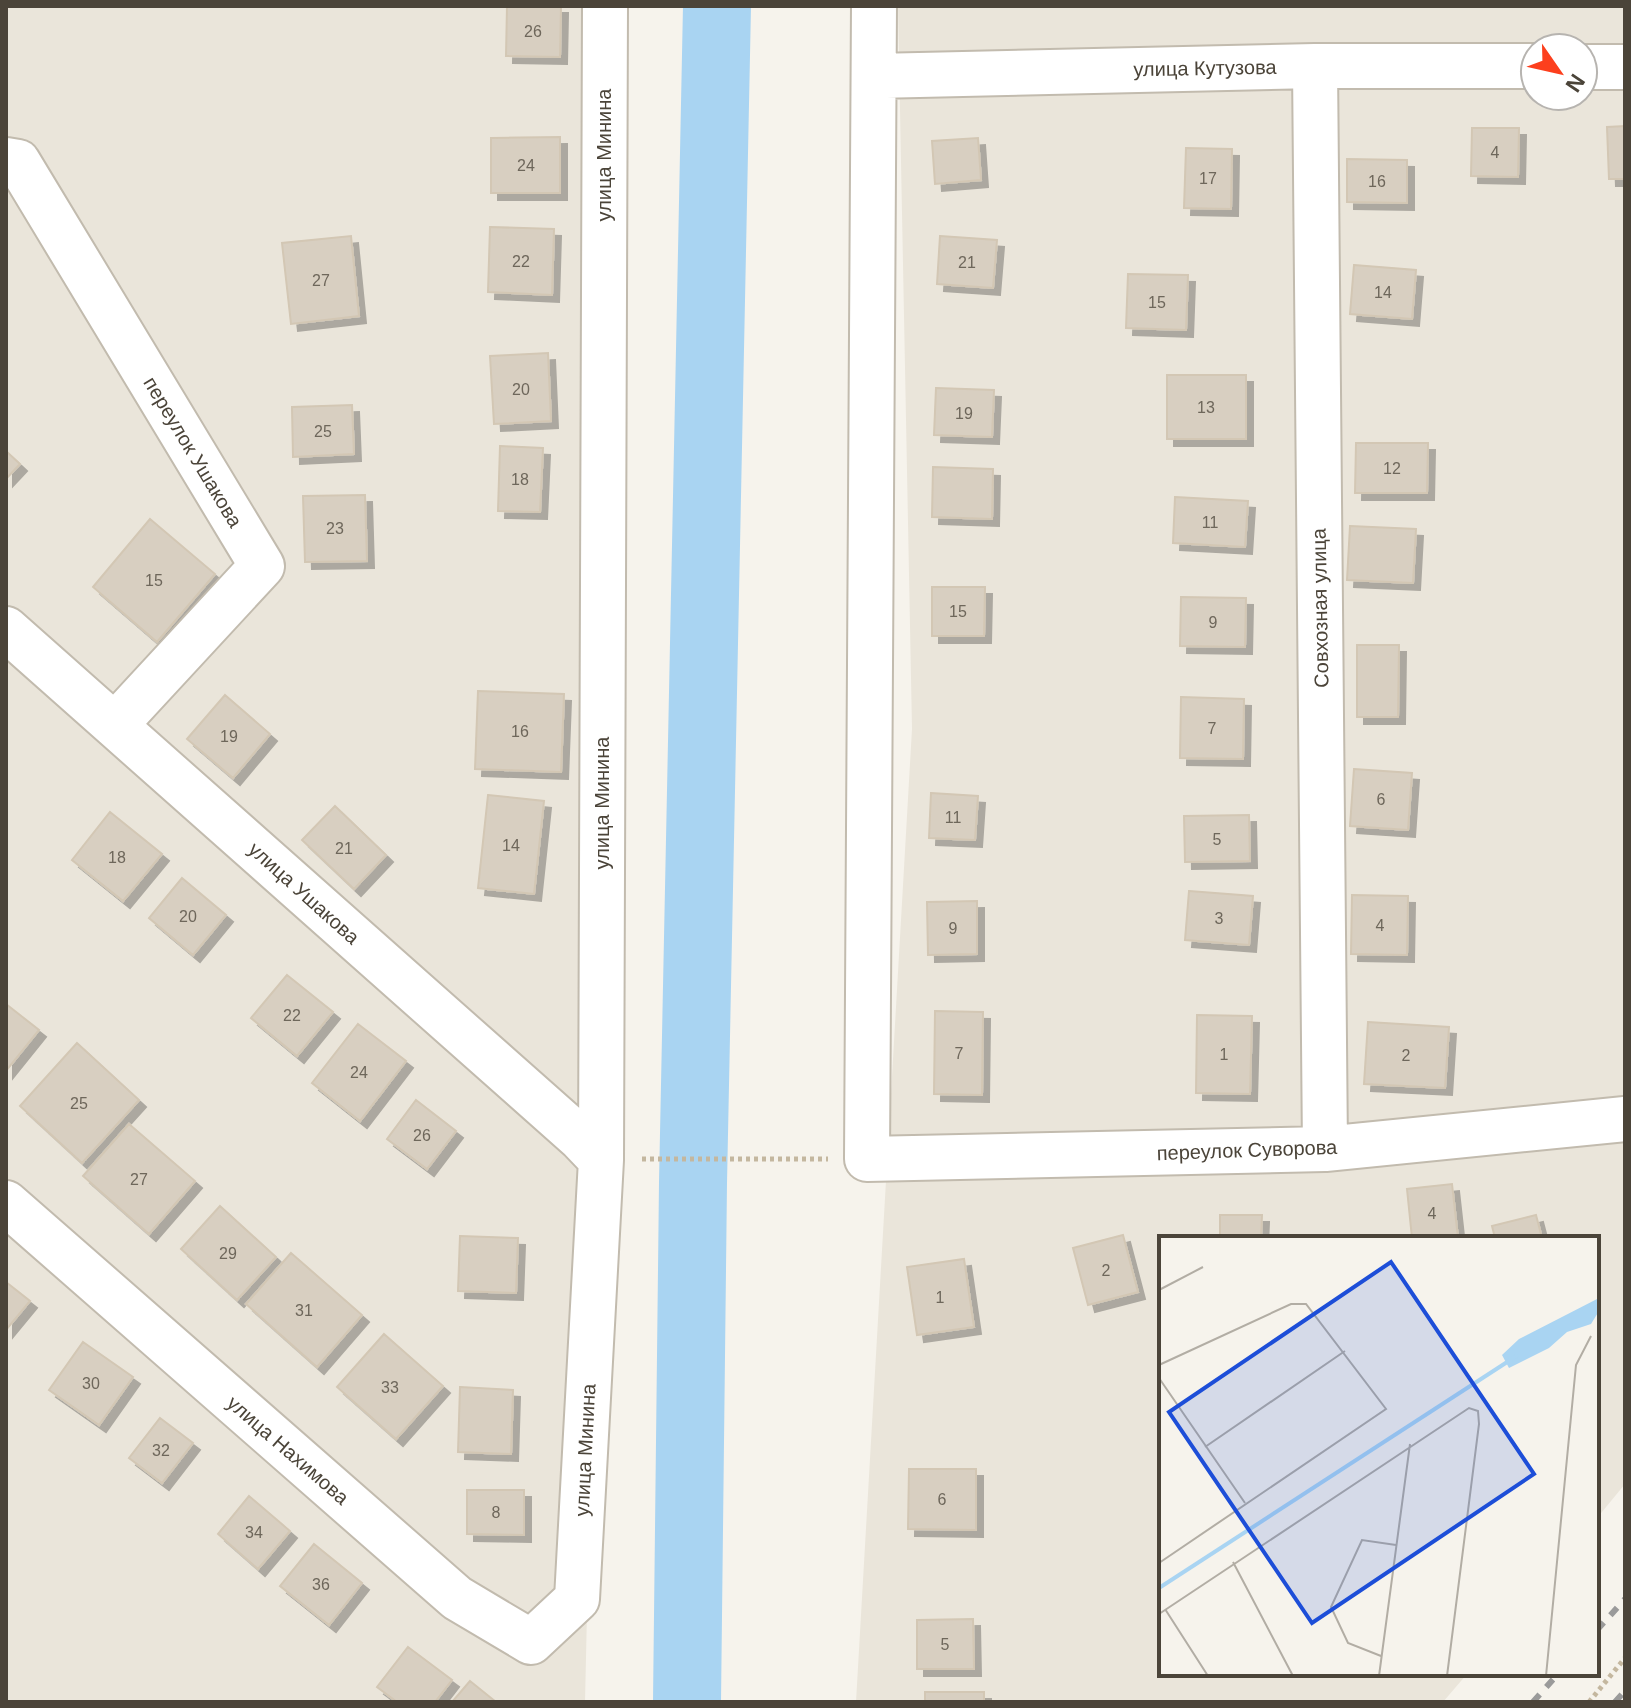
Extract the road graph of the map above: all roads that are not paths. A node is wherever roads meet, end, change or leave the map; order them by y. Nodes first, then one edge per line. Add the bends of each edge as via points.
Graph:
1 (605, 6) edge
2 (874, 6) edge
3 (1315, 66) junction
4 (1519, 66) edge
5 (1599, 67) edge
6 (1625, 67) edge
7 (875, 76) junction
8 (6, 160) edge
9 (6, 629) edge
10 (115, 725) junction
11 (1625, 1119) edge
12 (1325, 1149) junction
13 (601, 1160) junction
14 (6, 1203) edge
15 (577, 1599) joint

1 - 13 street, улица Минина
2 - 7 street
3 - 4 street, улица Кутузова
3 - 7 street, улица Кутузова
3 - 12 street, Совхозная улица
5 - 6 street
7 - 12 street, переулок Суворова via 867,1159
8 - 10 street, переулок Ушакова via 18,162 262,566
9 - 10 street, улица Ушакова
10 - 13 street, улица Ушакова
11 - 12 street, переулок Суворова
13 - 15 street, улица Минина
14 - 15 street, улица Нахимова via 457,1598 531,1642

